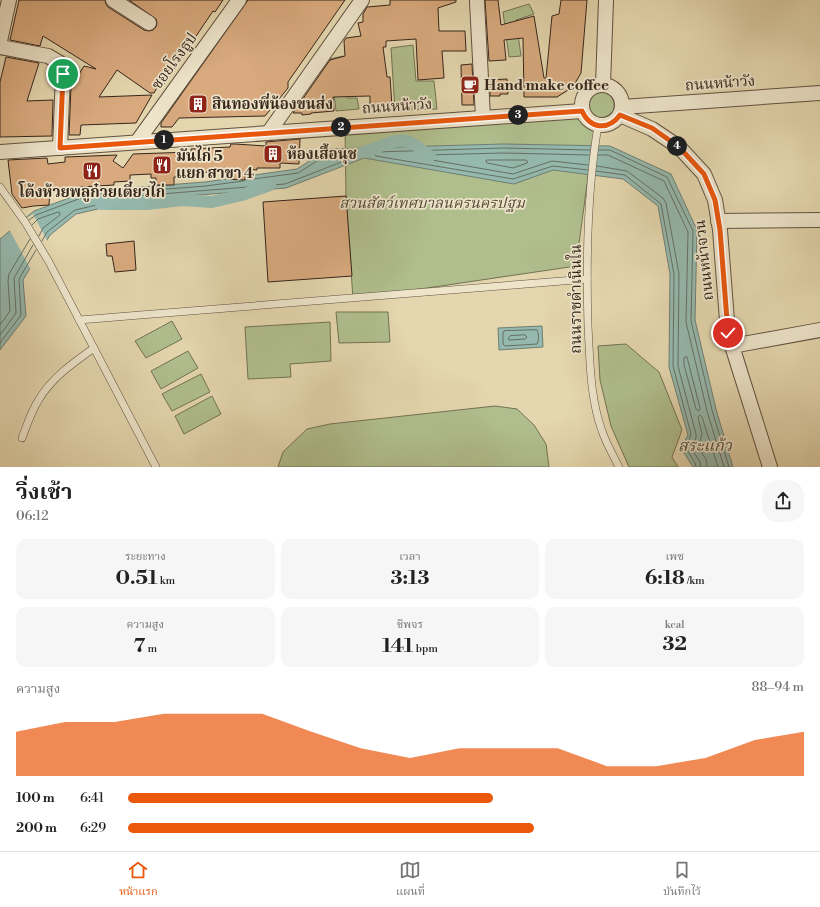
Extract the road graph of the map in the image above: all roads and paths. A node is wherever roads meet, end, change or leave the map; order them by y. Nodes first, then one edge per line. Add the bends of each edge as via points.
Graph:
1 (9, 0) edge
2 (113, 0) edge
3 (239, 0) edge
4 (362, 0) edge
5 (606, 0) edge
6 (477, 2) dead end
7 (149, 23) dead end
8 (0, 41) edge
9 (0, 47) edge
10 (602, 85) junction
11 (820, 93) edge
12 (582, 111) junction
13 (621, 111) junction
14 (483, 117) junction
15 (598, 126) junction
16 (269, 132) junction
17 (137, 142) junction
18 (60, 148) junction
19 (0, 152) edge
20 (0, 187) edge
21 (820, 220) edge
22 (718, 221) junction
23 (587, 280) junction
24 (78, 320) junction
25 (820, 330) edge
26 (732, 346) junction
27 (94, 348) junction
28 (22, 438) dead end
29 (156, 467) edge
30 (619, 467) edge
31 (770, 467) edge

1 - 8 street
2 - 7 street
3 - 17 street, ซอยโรงธูป
4 - 16 street
5 - 10 street
6 - 14 street
9 - 18 street via 48,56 60,63 63,74
10 - 12 street via 590,88 582,98
10 - 13 street via 614,90 621,101
11 - 13 street, ถนนหน้าวัง
12 - 14 street, ถนนหน้าวัง
12 - 15 street via 588,120
13 - 15 street, ถนนหน้าวัง via 610,124
13 - 22 street, ถนนหน้าจวน via 679,147 704,174 715,200
14 - 16 street, ถนนหน้าวัง
15 - 23 lane, ถนนราชดำเนินใน via 590,195
16 - 17 street, ถนนหน้าวัง
17 - 18 street, ถนนหน้าวัง
18 - 19 street, ถนนหน้าวัง
20 - 24 lane via 49,262
21 - 22 street
22 - 26 street, ถนนหน้าจวน via 728,333
23 - 24 lane
23 - 30 lane, ถนนราชดำเนินใน via 590,376 602,431
24 - 27 lane
25 - 26 street
26 - 31 street, ถนนหน้าจวน
27 - 28 lane via 65,369 51,383 38,400
27 - 29 lane

